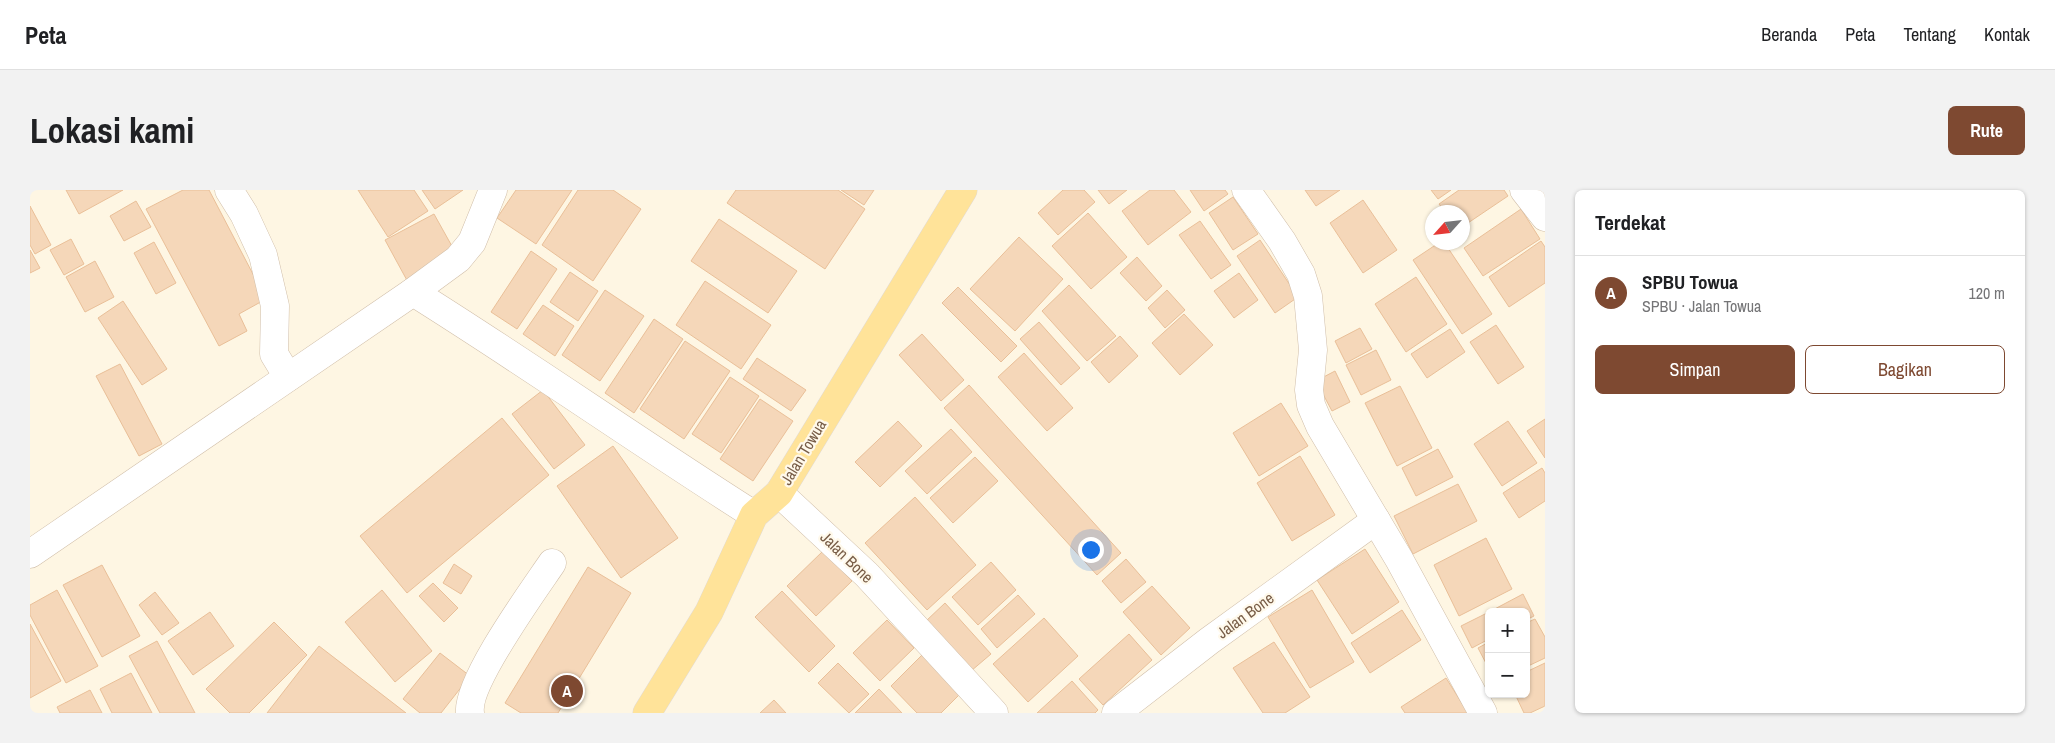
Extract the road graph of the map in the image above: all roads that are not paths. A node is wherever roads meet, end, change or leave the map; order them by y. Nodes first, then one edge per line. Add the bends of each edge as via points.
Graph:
1 (229, 190) edge
2 (494, 190) edge
3 (963, 190) edge
4 (1246, 190) edge
5 (1524, 190) edge
6 (1545, 217) edge
7 (413, 292) junction
8 (288, 377) junction
9 (779, 493) junction
10 (754, 515) junction
11 (1376, 520) junction
12 (30, 554) edge
13 (552, 562) dead end
14 (470, 713) edge
15 (647, 713) edge
16 (994, 713) edge
17 (1116, 713) edge
18 (1483, 713) edge

1 - 8 street via 263,255 275,306 274,354
2 - 7 street via 472,242 458,259
3 - 9 main road, Jalan Towua
4 - 11 street via 1301,274 1308,296 1313,350 1311,405
5 - 6 street
7 - 8 street
7 - 10 street
8 - 12 street
9 - 10 main road, Jalan Towua
9 - 16 street, Jalan Bone via 867,575
10 - 15 main road, Jalan Towua via 708,612
11 - 17 street, Jalan Bone
11 - 18 street
13 - 14 street via 489,660 474,691

